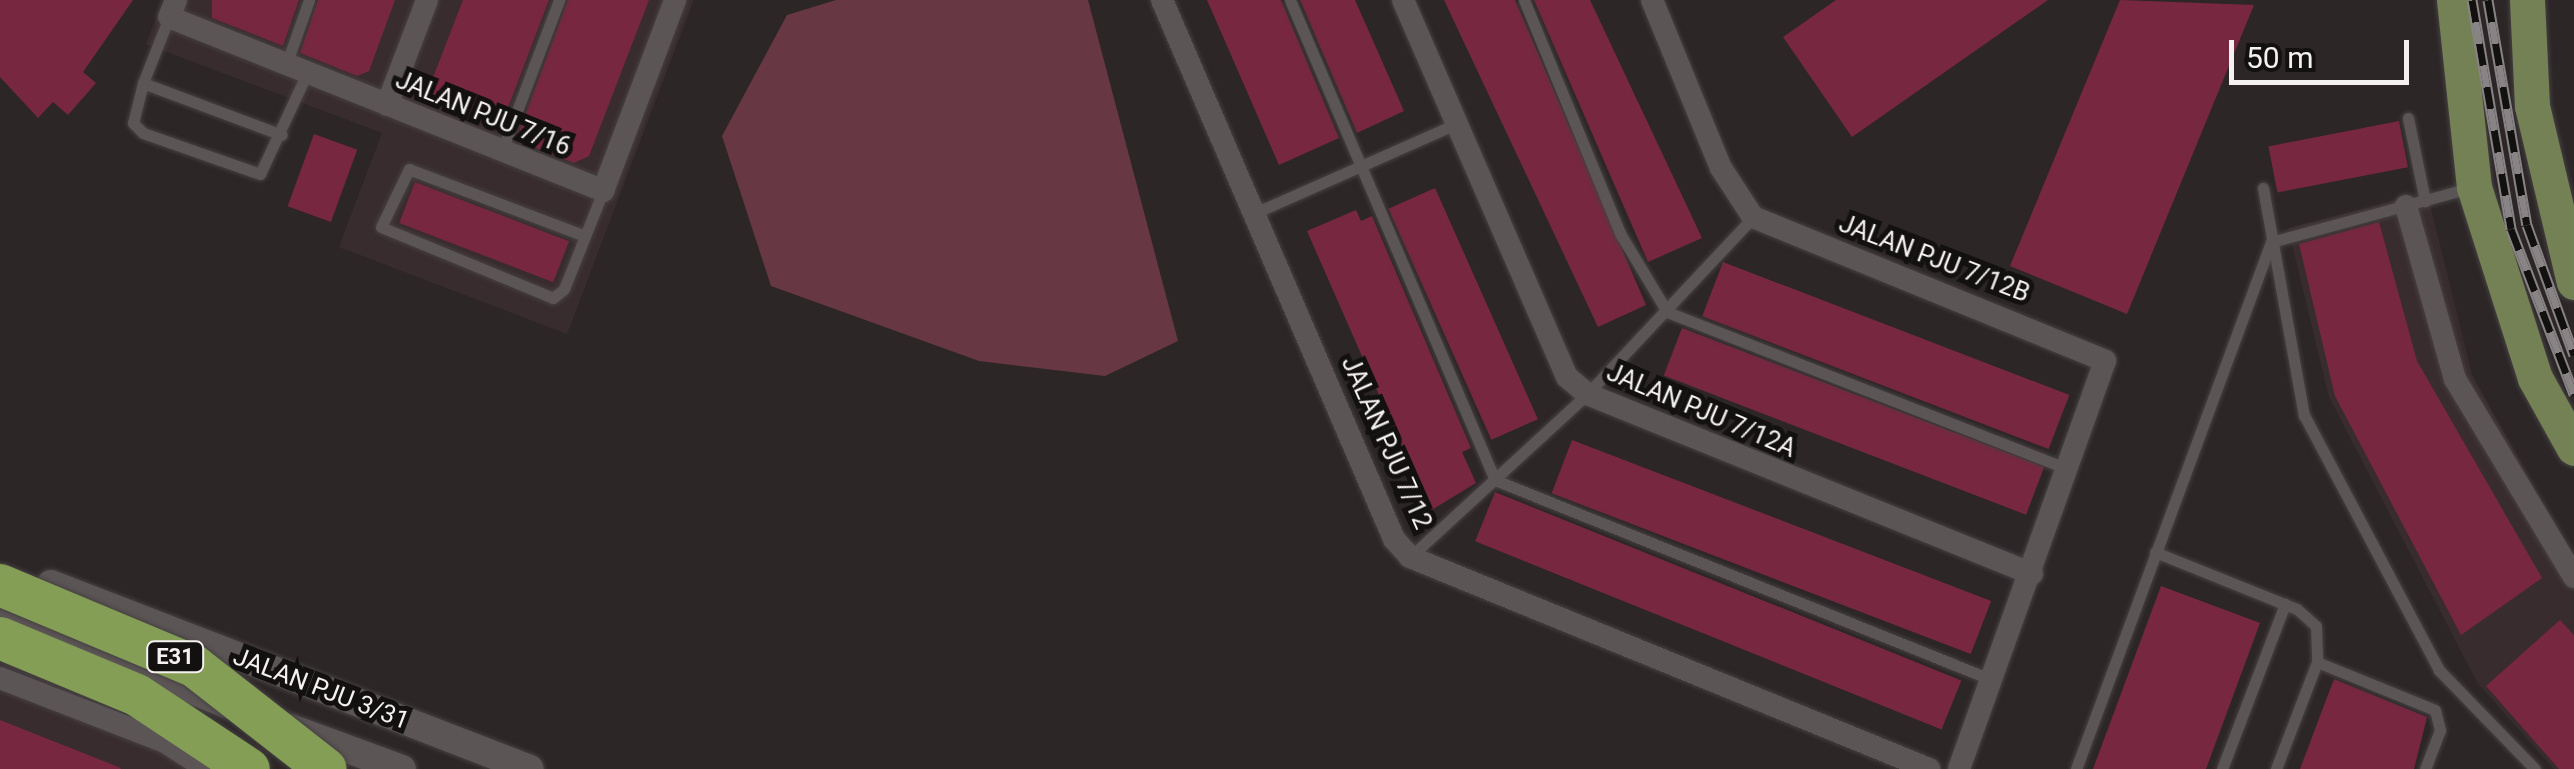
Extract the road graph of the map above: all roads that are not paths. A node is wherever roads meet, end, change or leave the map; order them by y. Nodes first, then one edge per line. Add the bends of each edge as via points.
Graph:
1 (309, 0) edge
2 (427, 0) edge
3 (559, 0) edge
4 (675, 0) edge
5 (1162, 0) edge
6 (1290, 0) edge
7 (1403, 0) edge
8 (1524, 0) edge
9 (1652, 0) edge
10 (2454, 0) edge
11 (2528, 0) edge
12 (172, 8) edge
13 (296, 69) junction
14 (143, 83) junction
15 (387, 105) junction
16 (2408, 118) dead end
17 (1456, 124) junction
18 (282, 135) junction
19 (501, 153) junction
20 (1363, 165) junction
21 (2474, 187) junction
22 (2263, 188) dead end
23 (603, 191) junction
24 (2415, 203) junction
25 (1257, 212) junction
26 (1753, 217) junction
27 (585, 236) junction
28 (2271, 242) junction
29 (2574, 282) edge
30 (1667, 312) junction
31 (1587, 394) junction
32 (2574, 448) edge
33 (2070, 469) junction
34 (1495, 480) junction
35 (2155, 552) junction
36 (1410, 557) junction
37 (0, 564) edge
38 (2032, 574) junction
39 (2574, 577) edge
40 (0, 586) edge
41 (2285, 604) junction
42 (0, 614) edge
43 (0, 638) edge
44 (2317, 662) junction
45 (0, 678) edge
46 (1994, 682) junction
47 (207, 769) edge
48 (249, 769) edge
49 (326, 769) edge
50 (402, 769) edge
51 (530, 769) edge
52 (1929, 769) edge
53 (1959, 769) edge
54 (2076, 769) edge
55 (2222, 769) edge
56 (2276, 769) edge
57 (2425, 769) edge
58 (2535, 769) edge

1 - 13 lane
2 - 15 street
3 - 19 lane
4 - 23 street
5 - 25 street, JALAN PJU 7/12
6 - 20 lane
7 - 17 street, JALAN PJU 7/12A
8 - 30 lane via 1621,235
9 - 26 street via 1721,168
10 - 21 main road
11 - 29 main road via 2535,123
12 - 13 street, JALAN PJU 7/16
12 - 14 lane
13 - 15 street, JALAN PJU 7/16
13 - 18 lane
14 - 18 lane
14 - 18 lane via 133,123 143,134 260,174
15 - 19 street, JALAN PJU 7/16
16 - 24 lane
17 - 20 lane
17 - 31 street, JALAN PJU 7/12A via 1568,376
19 - 23 street, JALAN PJU 7/16
20 - 25 lane
20 - 34 lane
21 - 24 lane
21 - 32 main road via 2535,378
22 - 28 lane
23 - 27 lane
24 - 28 lane
24 - 39 street via 2455,379
25 - 36 street, JALAN PJU 7/12 via 1394,540
26 - 30 lane
26 - 33 street, JALAN PJU 7/12B via 2094,351 2106,374
27 - 27 lane via 408,168 381,227 553,298
28 - 35 lane
28 - 58 lane via 2304,415 2439,670
30 - 31 lane
30 - 33 lane
31 - 34 lane
31 - 38 street, JALAN PJU 7/12A
33 - 38 street, JALAN PJU 7/12B
34 - 36 lane
34 - 46 lane
35 - 41 lane
35 - 54 lane
36 - 52 street, JALAN PJU 7/12
37 - 51 street, JALAN PJU 3/31
38 - 46 street
40 - 49 highway, E31, bridge via 194,666
41 - 44 lane via 2316,626
41 - 55 lane
42 - 50 street, JALAN PJU 3/31
43 - 48 highway, E31 via 137,695
44 - 56 lane
44 - 57 lane via 2435,710 2440,730
45 - 47 street via 165,742
46 - 53 street

